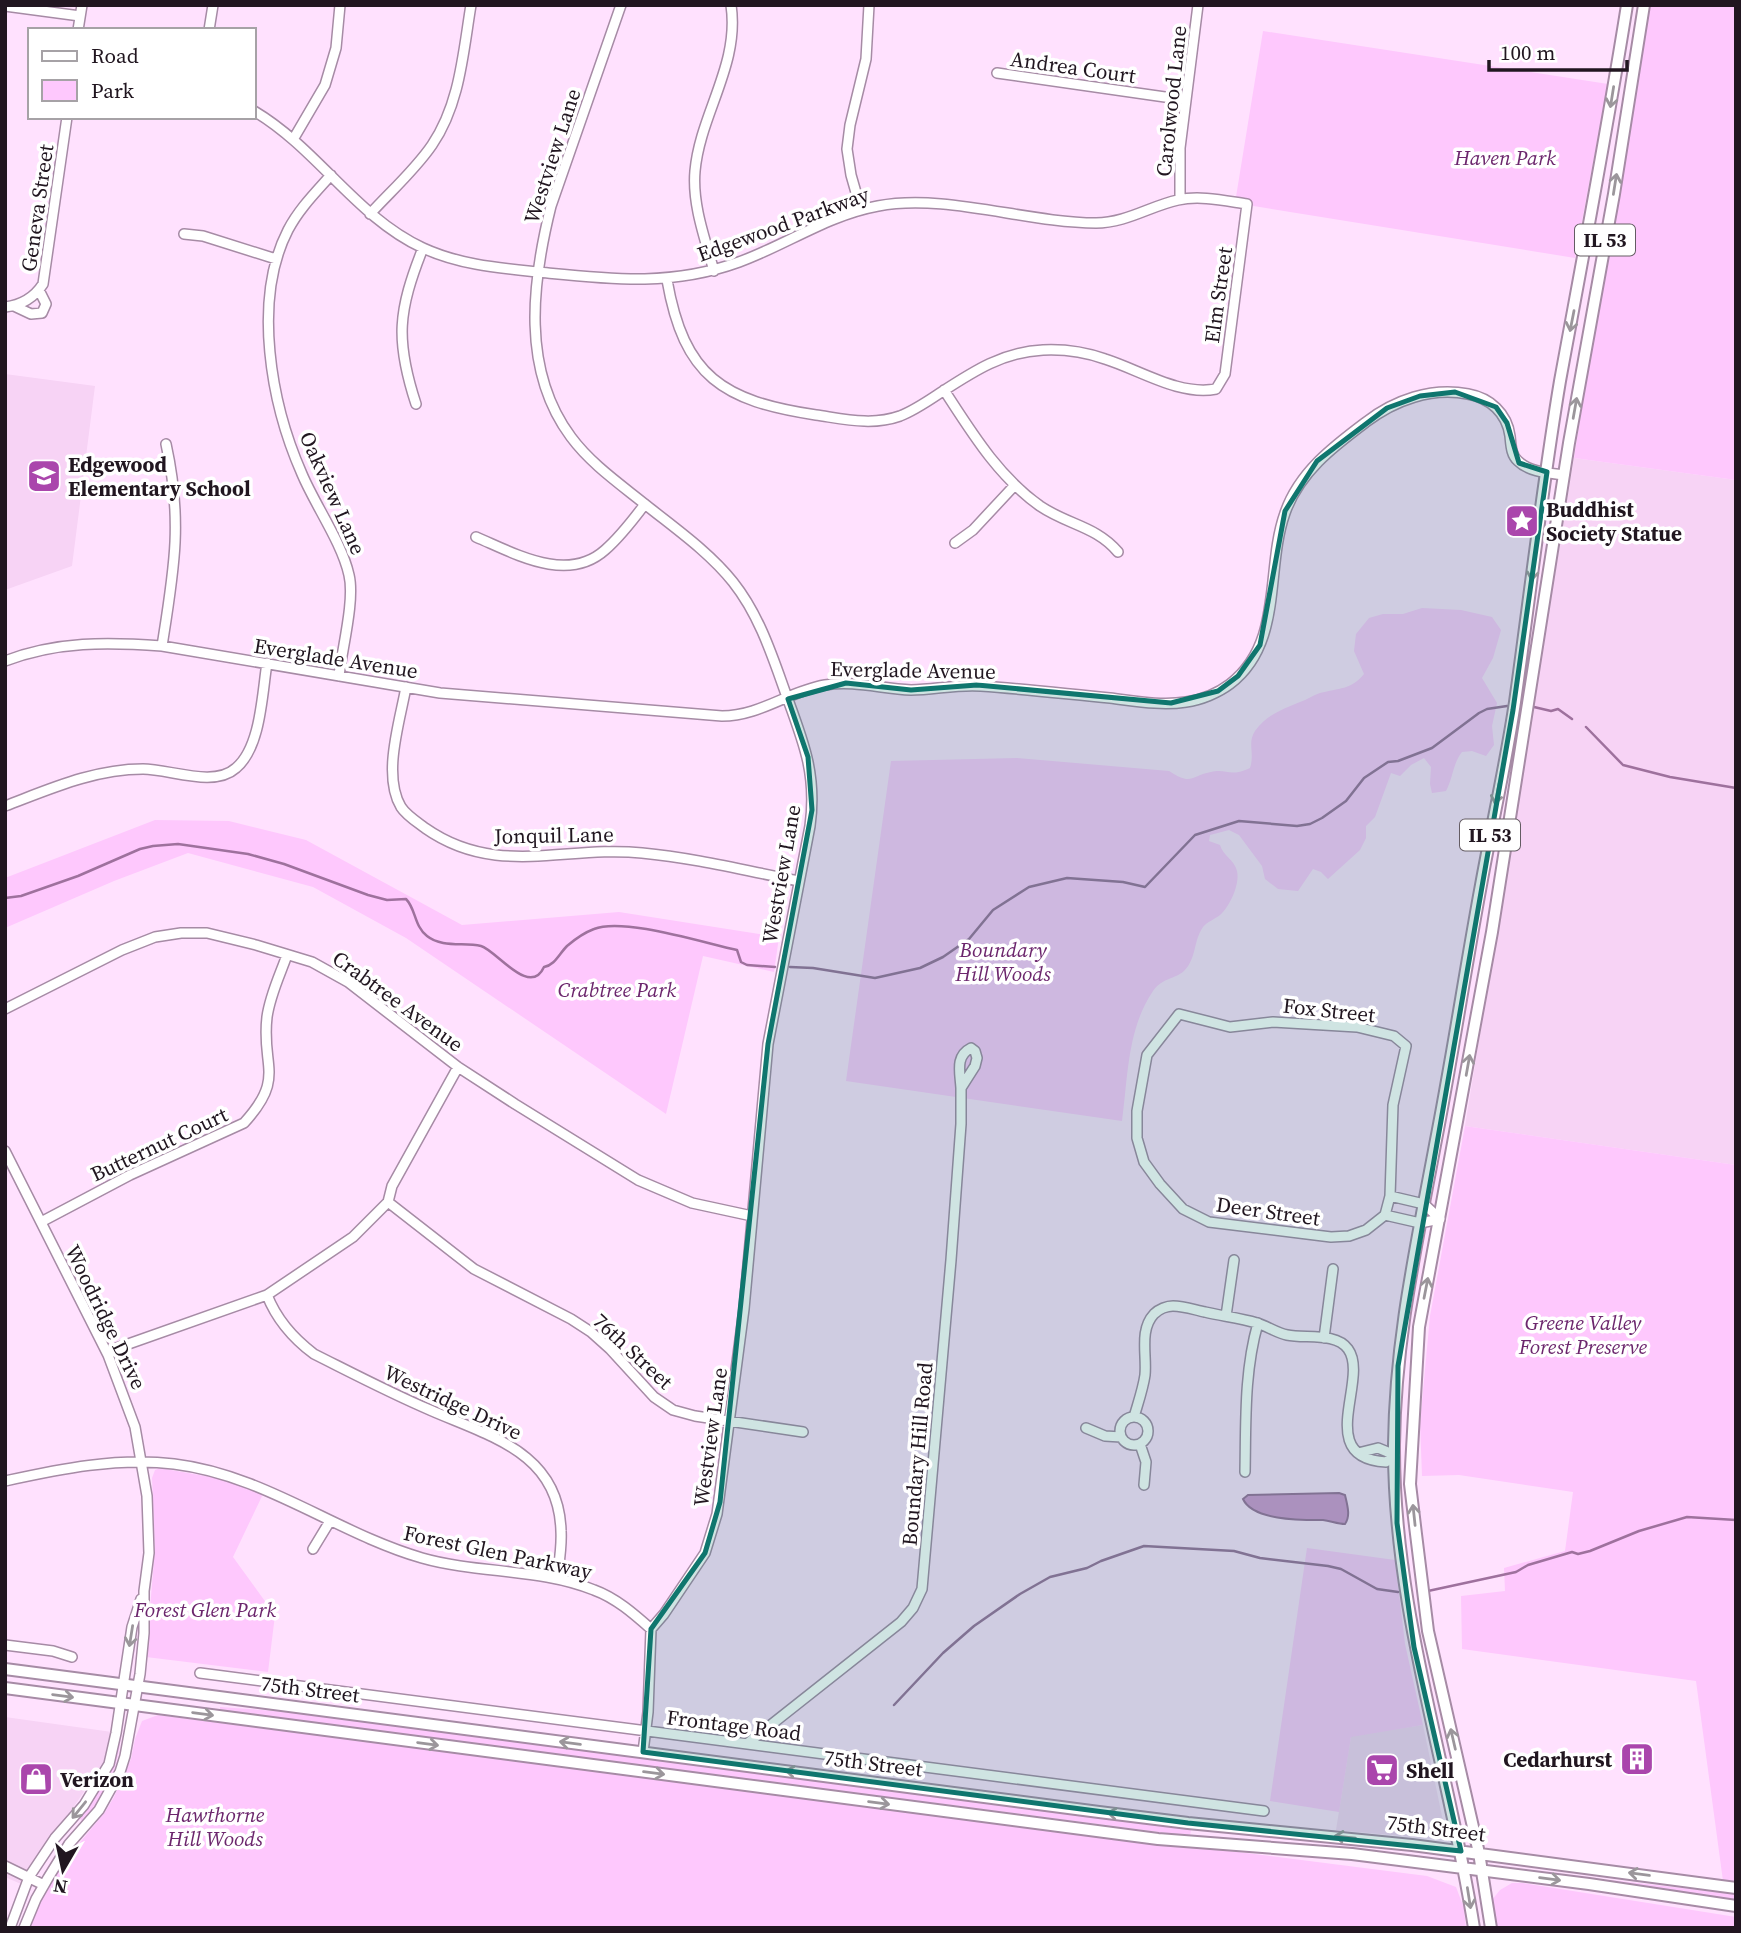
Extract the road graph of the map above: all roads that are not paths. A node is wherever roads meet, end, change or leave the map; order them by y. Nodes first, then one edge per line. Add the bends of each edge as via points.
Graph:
1 (213, 5) edge
2 (340, 5) edge
3 (471, 5) edge
4 (621, 5) edge
5 (731, 5) edge
6 (869, 5) edge
7 (1198, 5) edge
8 (1627, 5) edge
9 (1644, 5) edge
10 (5, 6) edge
11 (81, 10) edge
12 (79, 28) edge
13 (209, 28) edge
14 (997, 74) dead end
15 (1186, 100) junction
16 (256, 112) edge
17 (67, 119) edge
18 (294, 138) junction
19 (331, 175) junction
20 (1180, 200) junction
21 (1247, 204) joint
22 (861, 210) junction
23 (370, 214) junction
24 (184, 234) dead end
25 (423, 248) junction
26 (276, 259) junction
27 (714, 271) junction
28 (540, 272) junction
29 (667, 279) junction
30 (39, 290) junction
31 (9, 306) edge
32 (944, 390) junction
33 (416, 404) dead end
34 (166, 444) dead end
35 (1547, 472) junction
36 (1564, 475) junction
37 (1014, 486) junction
38 (645, 504) junction
39 (476, 537) dead end
40 (955, 543) dead end
41 (1118, 552) dead end
42 (163, 646) junction
43 (5, 661) edge
44 (267, 663) junction
45 (339, 676) junction
46 (406, 687) junction
47 (788, 699) junction
48 (5, 806) edge
49 (799, 881) junction
50 (287, 955) junction
51 (5, 1009) edge
52 (1179, 1014) joint
53 (458, 1067) junction
54 (961, 1088) dead end
55 (5, 1152) edge
56 (1390, 1196) junction
57 (387, 1202) junction
58 (1424, 1203) junction
59 (1385, 1215) junction
60 (752, 1216) junction
61 (1440, 1219) junction
62 (41, 1222) junction
63 (1420, 1223) junction
64 (1234, 1260) dead end
65 (1333, 1269) dead end
66 (267, 1294) junction
67 (1226, 1316) junction
68 (1258, 1323) junction
69 (1324, 1338) junction
70 (108, 1355) junction
71 (1133, 1417) junction
72 (730, 1421) junction
73 (1086, 1428) dead end
74 (803, 1432) dead end
75 (1121, 1437) junction
76 (1140, 1444) junction
77 (1395, 1455) junction
78 (142, 1462) junction
79 (1245, 1472) dead end
80 (5, 1481) edge
81 (1144, 1485) dead end
82 (330, 1521) junction
83 (313, 1549) dead end
84 (557, 1579) junction
85 (144, 1591) junction
86 (651, 1629) junction
87 (5, 1645) edge
88 (72, 1657) dead end
89 (5, 1669) edge
90 (200, 1672) dead end
91 (124, 1684) junction
92 (138, 1686) junction
93 (5, 1688) edge
94 (121, 1703) junction
95 (135, 1705) junction
96 (646, 1731) junction
97 (748, 1743) junction
98 (643, 1752) junction
99 (1264, 1811) dead end
100 (1461, 1851) junction
101 (1479, 1853) junction
102 (5, 1867) edge
103 (1464, 1868) junction
104 (1482, 1870) junction
105 (29, 1877) junction
106 (44, 1885) junction
107 (1736, 1888) edge
108 (1736, 1906) edge
109 (9, 1928) edge
110 (24, 1928) edge
111 (1474, 1928) edge
112 (1491, 1928) edge

1 - 13 street
2 - 18 street via 336,48 325,85
3 - 23 street via 458,86 448,116 426,153
4 - 28 street, Westview Lane via 551,206
5 - 27 street via 728,62 695,170 697,206
6 - 22 street via 868,48 847,149
7 - 15 street, Carolwood Lane
8 -> 35 main road, IL 53
36 -> 9 main road, IL 53
10 - 11 street
11 - 12 street
14 - 15 street, Andrea Court
15 - 20 street, Carolwood Lane
16 - 18 street, Edgewood Parkway
17 - 30 street, Geneva Street via 47,268
18 - 19 street, Edgewood Parkway
19 - 23 street, Edgewood Parkway
19 - 26 street, Oakview Lane via 294,219
20 - 21 street, Edgewood Parkway
20 - 22 street, Edgewood Parkway via 1096,223 916,203
21 - 32 street, Elm Street via 1225,374 1216,389 1199,391 1095,355 1046,349 1000,358
22 - 27 street, Edgewood Parkway
23 - 25 street, Edgewood Parkway
24 - 26 street
25 - 28 street, Edgewood Parkway via 460,262
25 - 33 street via 405,295 401,327 405,368
26 - 45 street, Oakview Lane via 269,320 280,408 301,472 350,578
27 - 29 street, Edgewood Parkway
28 - 29 street, Edgewood Parkway via 614,280
28 - 38 street, Westview Lane via 535,343 548,394 571,436
29 - 32 street via 675,319 693,357 721,385 753,402 874,421 904,414
30 - 31 street, Geneva Street via 30,299
30 - 31 street via 46,304 42,313
32 - 37 street
34 - 42 street via 177,524
35 - 36 street, Everglade Avenue
35 - 47 street, Everglade Avenue via 1519,463 1504,415 1479,397 1439,393 1387,408 1333,447 1305,477 1285,511 1260,645 1230,684 1196,700 1171,703 977,685 912,690 846,684 822,685
35 -> 58 main road, IL 53 via 1513,710
61 -> 36 main road, IL 53 via 1496,905
37 - 40 street
37 - 41 street via 1056,516 1106,538
38 - 39 street via 603,553 578,563 542,563
38 - 47 street, Westview Lane via 734,583 762,630
42 - 43 street, Everglade Avenue via 88,643
42 - 44 street, Everglade Avenue
44 - 45 street, Everglade Avenue
44 - 48 street via 253,744 234,770 204,778 158,770 108,772
45 - 46 street, Everglade Avenue
46 - 47 street, Everglade Avenue via 475,698 722,716 751,713
46 - 49 street, Jonquil Lane via 393,784 402,808 439,836 497,856 638,852
47 - 49 street, Westview Lane via 808,757 813,792
49 - 60 street, Westview Lane via 768,1044
50 - 51 street, Crabtree Avenue via 207,933 167,934 122,950
50 - 53 street, Crabtree Avenue via 312,962 348,982
50 - 62 street, Butternut Court via 267,1017 269,1082 263,1100 244,1123
52 - 56 street, Fox Street via 1230,1027 1273,1022 1357,1027 1394,1036 1406,1046 1393,1105
52 - 59 street, Deer Street via 1147,1055 1137,1138 1144,1162 1183,1209 1209,1222 1331,1237 1366,1230
53 - 57 street
53 - 60 street, Crabtree Avenue via 657,1190
54 - 97 street, Boundary Hill Road via 922,1589 901,1622
55 - 62 street, Woodridge Drive
56 - 58 street
56 - 59 street
57 - 66 street via 353,1237
57 - 72 street, 76th Street via 474,1269 591,1332 663,1404 685,1414
58 - 61 street
58 - 63 main road, IL 53
59 - 63 street
60 - 72 street, Westview Lane
61 - 63 street
101 -> 61 main road, IL 53 via 1428,1631 1410,1484 1419,1326
62 - 70 street, Woodridge Drive
63 - 77 main road, IL 53 via 1398,1366
64 - 67 street
65 - 69 street
66 - 70 street
66 - 84 street, Westridge Drive via 274,1312 314,1354 503,1441 527,1457 541,1472 558,1509
67 - 68 street
67 - 71 street via 1172,1306 1156,1312 1145,1332 1145,1374
68 - 69 street via 1286,1335
68 - 79 street via 1246,1396
69 - 77 street via 1340,1341 1351,1357 1348,1434 1358,1453 1378,1448
70 - 78 street, Woodridge Drive via 129,1405
71 - 75 street via 1122,1423
71 - 76 street via 1143,1419 1148,1427
72 - 74 street, 76th Street
72 - 86 street, Westview Lane via 712,1535 705,1553
73 - 75 street
75 - 76 street via 1132,1445
76 - 81 street via 1146,1462
77 - 100 main road, IL 53 via 1398,1523 1415,1647
78 - 80 street, Forest Glen Parkway via 85,1466
78 - 82 street, Forest Glen Parkway via 222,1473
78 - 85 street, Woodridge Drive via 149,1539
82 - 83 street
82 - 84 street, Forest Glen Parkway via 426,1559
84 - 86 street, Forest Glen Parkway via 603,1593
85 -> 91 street, Woodridge Drive via 132,1628
85 - 92 street, Woodridge Drive via 145,1633
86 - 96 street
87 - 88 street
89 - 91 main road, 75th Street
90 - 96 street, Frontage Road
91 - 92 main road, 75th Street
91 - 94 street, Woodridge Drive
92 - 95 street, Woodridge Drive
98 -> 92 main road, 75th Street
93 -> 94 main road, 75th Street
94 - 95 main road, 75th Street
94 -> 105 street, Woodridge Drive via 105,1772
95 -> 103 main road, 75th Street via 1158,1839
95 - 106 street, Woodridge Drive via 120,1772 99,1811 69,1844
96 - 97 street, Frontage Road
96 - 98 street
97 - 99 street, Frontage Road
100 -> 98 main road, 75th Street via 1188,1823
100 - 101 main road, 75th Street
100 - 103 main road, IL 53
101 - 104 main road, IL 53
107 -> 101 main road, 75th Street
102 - 105 street
103 - 104 main road, 75th Street
103 -> 111 main road, IL 53
104 -> 108 main road, 75th Street
104 - 112 main road, IL 53
105 - 106 street
105 - 109 street, Woodridge Drive
106 - 110 street, Woodridge Drive

